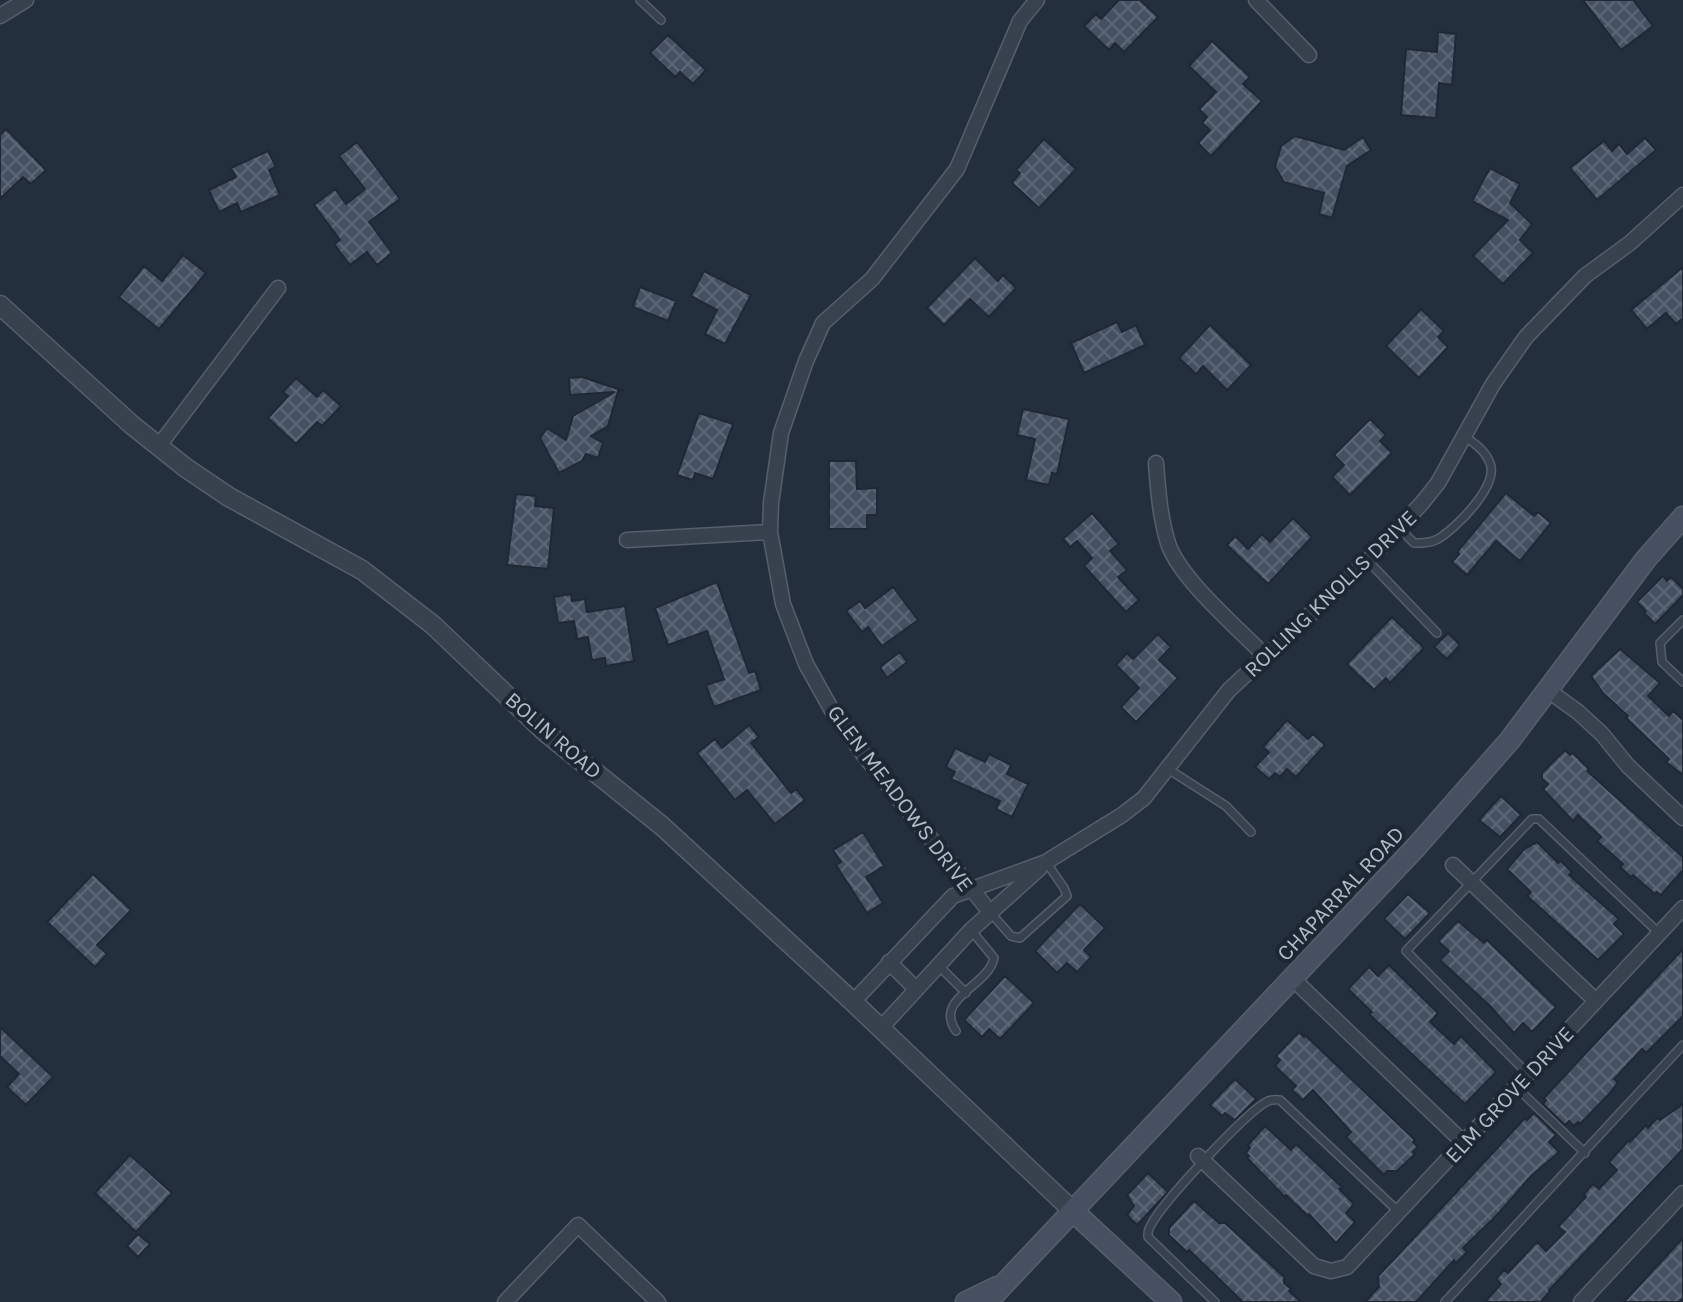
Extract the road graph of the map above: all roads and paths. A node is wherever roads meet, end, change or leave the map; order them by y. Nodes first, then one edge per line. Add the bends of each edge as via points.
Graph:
1 (26, 0) edge
2 (640, 0) edge
3 (1037, 0) edge
4 (1256, 0) edge
5 (0, 16) edge
6 (661, 20) dead end
7 (1309, 55) dead end
8 (1683, 195) edge
9 (278, 288) dead end
10 (0, 305) edge
11 (1464, 436) junction
12 (158, 447) junction
13 (1156, 463) dead end
14 (1683, 517) edge
15 (1399, 528) junction
16 (770, 532) junction
17 (627, 540) dead end
18 (1368, 561) junction
19 (1683, 620) edge
20 (1437, 633) dead end
21 (1265, 656) junction
22 (1683, 682) edge
23 (1549, 691) junction
24 (1168, 769) junction
25 (1683, 818) edge
26 (1251, 832) dead end
27 (1046, 862) junction
28 (1453, 865) dead end
29 (1470, 882) junction
30 (971, 889) junction
31 (1683, 908) edge
32 (990, 912) junction
33 (971, 930) junction
34 (1659, 933) junction
35 (889, 962) junction
36 (938, 965) junction
37 (1292, 978) junction
38 (916, 989) junction
39 (966, 993) junction
40 (1596, 1001) junction
41 (853, 1002) junction
42 (880, 1029) junction
43 (956, 1031) dead end
44 (1683, 1045) edge
45 (1528, 1074) junction
46 (1516, 1087) junction
47 (1464, 1143) junction
48 (1585, 1153) junction
49 (1201, 1159) junction
50 (1683, 1193) edge
51 (1074, 1212) junction
52 (1399, 1212) junction
53 (1008, 1282) junction
54 (505, 1302) edge
55 (658, 1302) edge
56 (966, 1302) edge
57 (987, 1302) edge
58 (1171, 1302) edge
59 (1215, 1302) edge
60 (1445, 1302) edge
61 (1581, 1302) edge

1 - 5 street
2 - 6 lane
3 - 16 street, GLEN MEADOWS DRIVE via 1020,21 957,169 872,279 823,323 781,433
4 - 7 street
8 - 11 street, ROLLING KNOLLS DRIVE via 1551,308 1501,373
9 - 12 street
10 - 12 street, BOLIN ROAD
11 - 15 street, ROLLING KNOLLS DRIVE via 1438,483
11 - 15 lane via 1479,446 1491,465 1476,503 1451,529 1426,543 1414,543
12 - 41 street, BOLIN ROAD via 212,487 339,556 409,605 545,732 662,826
13 - 21 street via 1159,504 1175,559
14 - 23 main road, CHAPARRAL ROAD
15 - 18 street, ROLLING KNOLLS DRIVE
16 - 17 street
16 - 30 street, GLEN MEADOWS DRIVE via 790,626 813,677 866,758
18 - 20 lane
18 - 21 street, ROLLING KNOLLS DRIVE
19 - 22 lane via 1660,643 1662,662
21 - 24 street, ROLLING KNOLLS DRIVE via 1213,709
23 - 25 street via 1602,734
23 - 37 main road, CHAPARRAL ROAD via 1417,846
24 - 26 lane via 1226,806
24 - 27 street, ROLLING KNOLLS DRIVE via 1122,815
27 - 30 street, ROLLING KNOLLS DRIVE
27 - 32 street, ROLLING KNOLLS DRIVE
27 - 32 lane via 1067,896 1051,912 1020,938 1011,936
28 - 29 street
29 - 34 lane via 1532,819 1539,819
29 - 40 street
29 - 45 lane via 1406,951
30 - 32 street, GLEN MEADOWS DRIVE
30 - 35 street, ROLLING KNOLLS DRIVE via 953,896
31 - 34 street, ELM GROVE DRIVE
32 - 33 street, ROLLING KNOLLS DRIVE
33 - 36 street, ROLLING KNOLLS DRIVE
33 - 39 lane via 994,958 992,967
34 - 40 street, ELM GROVE DRIVE
35 - 38 street
35 - 41 street, ROLLING KNOLLS DRIVE
36 - 38 street, ROLLING KNOLLS DRIVE
36 - 39 lane
37 - 47 street
37 - 51 main road, CHAPARRAL ROAD
38 - 42 street, ROLLING KNOLLS DRIVE
39 - 43 lane via 952,1004 949,1017
40 - 45 street, ELM GROVE DRIVE
41 - 42 street, BOLIN ROAD
42 - 51 street, BOLIN ROAD
44 - 48 lane
45 - 46 street, ELM GROVE DRIVE
46 - 47 street, ELM GROVE DRIVE
46 - 48 lane
47 - 52 street, ELM GROVE DRIVE
48 - 60 lane
49 - 52 lane via 1255,1110 1271,1099 1280,1100
49 - 52 street, ELM GROVE DRIVE via 1314,1266 1331,1271 1347,1267
49 - 59 lane via 1149,1228 1148,1237
50 - 61 street
51 - 53 main road, CHAPARRAL ROAD
51 - 58 main road
53 - 56 main road, CHAPARRAL ROAD
53 - 57 main road, CHAPARRAL ROAD
54 - 55 street via 578,1225

